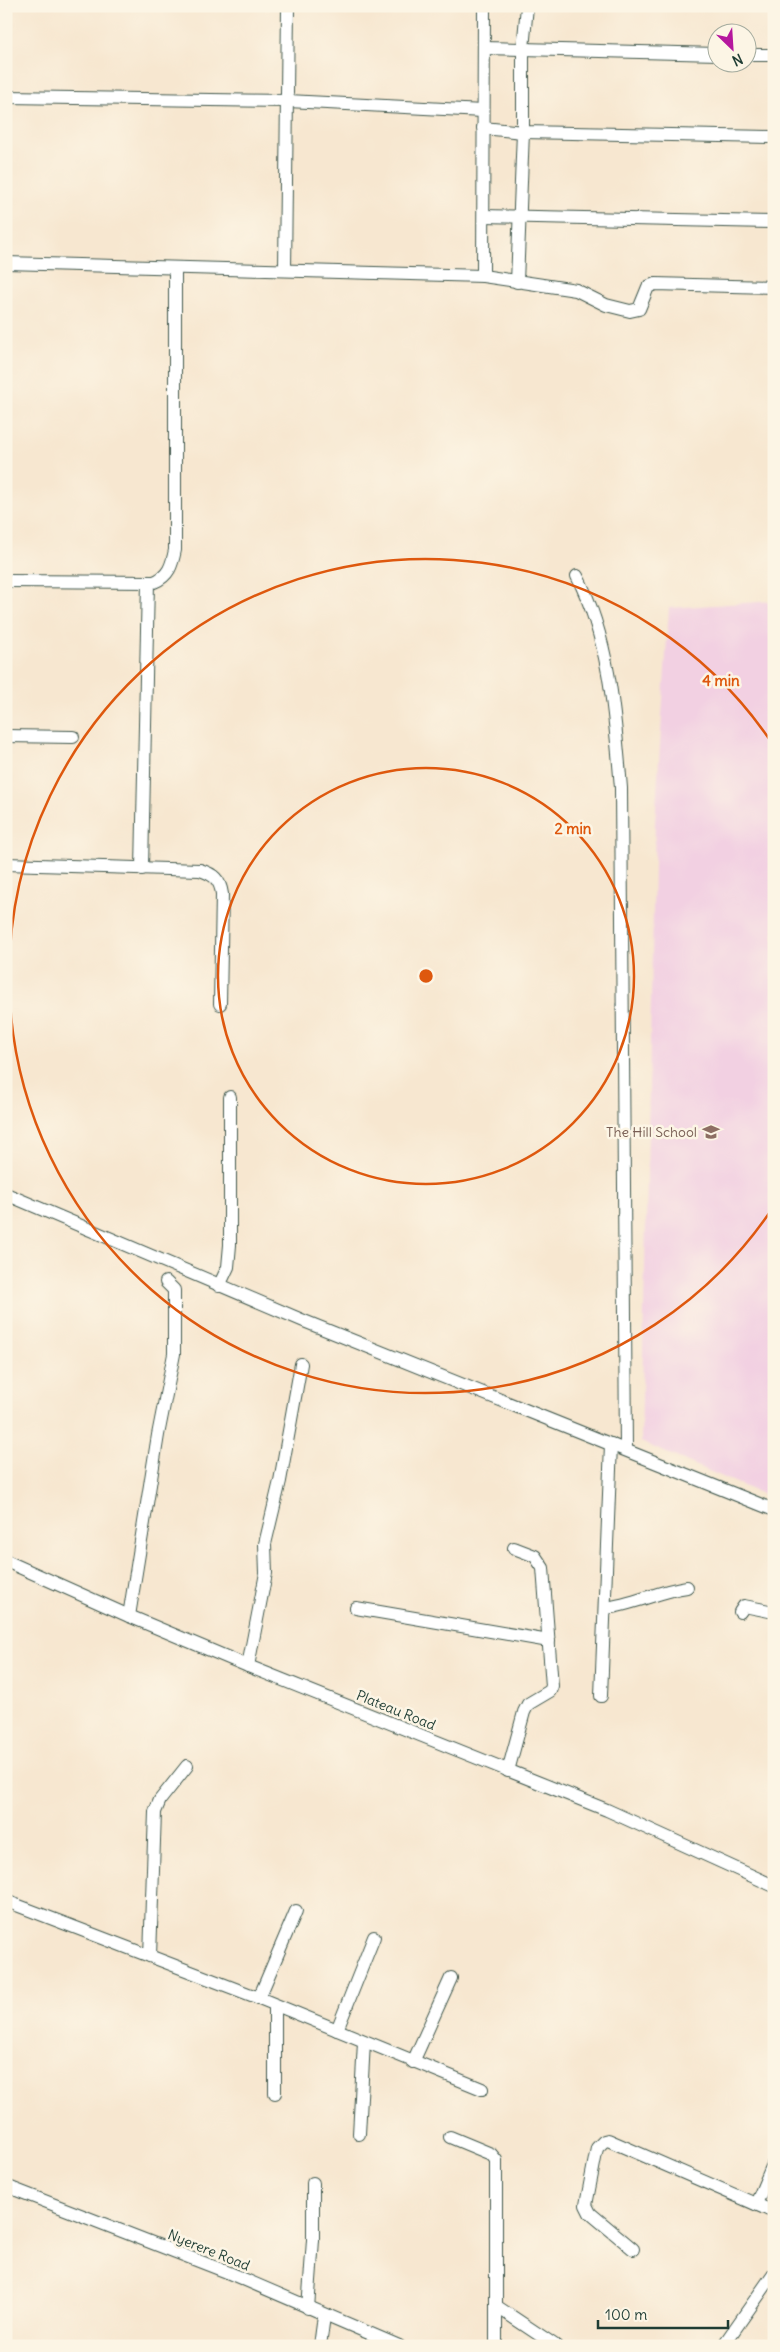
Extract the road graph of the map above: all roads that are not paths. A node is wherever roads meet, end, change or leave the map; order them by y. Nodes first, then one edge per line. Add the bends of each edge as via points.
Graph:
1 (288, 6) edge
2 (484, 6) edge
3 (527, 6) edge
4 (484, 48) junction
5 (523, 49) junction
6 (708, 54) edge
7 (758, 54) edge
8 (774, 55) edge
9 (6, 97) edge
10 (288, 101) junction
11 (483, 111) junction
12 (483, 128) junction
13 (523, 132) junction
14 (774, 137) edge
15 (484, 216) junction
16 (520, 217) junction
17 (774, 222) edge
18 (6, 263) edge
19 (175, 268) junction
20 (285, 270) junction
21 (484, 276) junction
22 (517, 282) junction
23 (774, 287) edge
24 (576, 576) dead end
25 (6, 581) edge
26 (148, 582) junction
27 (6, 736) edge
28 (73, 737) dead end
29 (6, 864) edge
30 (142, 870) junction
31 (220, 1004) dead end
32 (230, 1097) dead end
33 (6, 1194) edge
34 (166, 1282) dead end
35 (219, 1286) junction
36 (301, 1364) dead end
37 (611, 1444) junction
38 (626, 1449) junction
39 (774, 1510) edge
40 (514, 1548) dead end
41 (6, 1561) edge
42 (687, 1587) dead end
43 (356, 1608) dead end
44 (605, 1608) junction
45 (740, 1612) dead end
46 (774, 1612) edge
47 (129, 1616) junction
48 (549, 1641) junction
49 (248, 1666) junction
50 (601, 1696) dead end
51 (187, 1766) dead end
52 (508, 1771) junction
53 (774, 1886) edge
54 (6, 1901) edge
55 (296, 1911) dead end
56 (374, 1937) dead end
57 (150, 1956) junction
58 (451, 1978) dead end
59 (259, 1998) junction
60 (275, 2005) junction
61 (337, 2030) junction
62 (364, 2042) junction
63 (413, 2062) junction
64 (482, 2089) dead end
65 (275, 2093) dead end
66 (358, 2134) dead end
67 (450, 2137) dead end
68 (774, 2162) edge
69 (313, 2183) dead end
70 (6, 2186) edge
71 (756, 2204) junction
72 (774, 2212) edge
73 (633, 2249) dead end
74 (774, 2273) edge
75 (770, 2288) edge
76 (496, 2306) junction
77 (308, 2308) junction
78 (324, 2316) junction
79 (320, 2346) edge
80 (399, 2346) edge
81 (496, 2346) edge
82 (556, 2346) edge
83 (723, 2346) edge

1 - 10 street
2 - 4 street
3 - 5 street
4 - 5 street
4 - 11 street
5 - 6 street
5 - 13 street
7 - 8 street
9 - 10 street
10 - 11 street
10 - 20 street
11 - 12 street
12 - 13 street
12 - 15 street
13 - 14 street
13 - 16 street
15 - 16 street
15 - 21 street
16 - 17 street
16 - 22 street
18 - 19 street
19 - 20 street
19 - 26 street via 175,550 173,562 163,578
20 - 21 street
21 - 22 street
22 - 23 street via 576,290 606,305 630,311 638,309 648,286 655,284
24 - 38 street via 588,598 602,648 614,710 621,788
25 - 26 street
26 - 30 street
27 - 28 street
29 - 30 street
30 - 31 street via 200,870 212,874 221,885
32 - 35 street via 230,1245 228,1267
33 - 35 street
34 - 47 street via 174,1290 174,1354
35 - 37 street
36 - 49 street via 265,1544 266,1573
37 - 38 street
37 - 44 street
38 - 39 street
40 - 48 street via 535,1556 543,1568
41 - 47 street, Plateau Road
42 - 44 street via 665,1590
43 - 48 street
44 - 50 street
45 - 46 street via 744,1606
47 - 49 street, Plateau Road
48 - 52 street via 550,1691 528,1704
49 - 52 street, Plateau Road
51 - 57 street via 154,1812
52 - 53 street, Plateau Road via 607,1810
54 - 57 street
55 - 59 street
56 - 61 street
57 - 59 street
58 - 63 street
59 - 60 street
60 - 61 street
60 - 65 street
61 - 62 street
62 - 63 street
62 - 66 street
63 - 64 street
67 - 76 street via 491,2154 496,2160
68 - 71 street
69 - 77 street
70 - 77 street, Nyerere Road via 227,2272
71 - 72 street
71 - 73 street via 604,2141 597,2148 586,2205 590,2213
74 - 75 street
75 - 83 street
76 - 81 street
76 - 82 street
77 - 78 street, Nyerere Road
78 - 79 street
78 - 80 street, Nyerere Road

